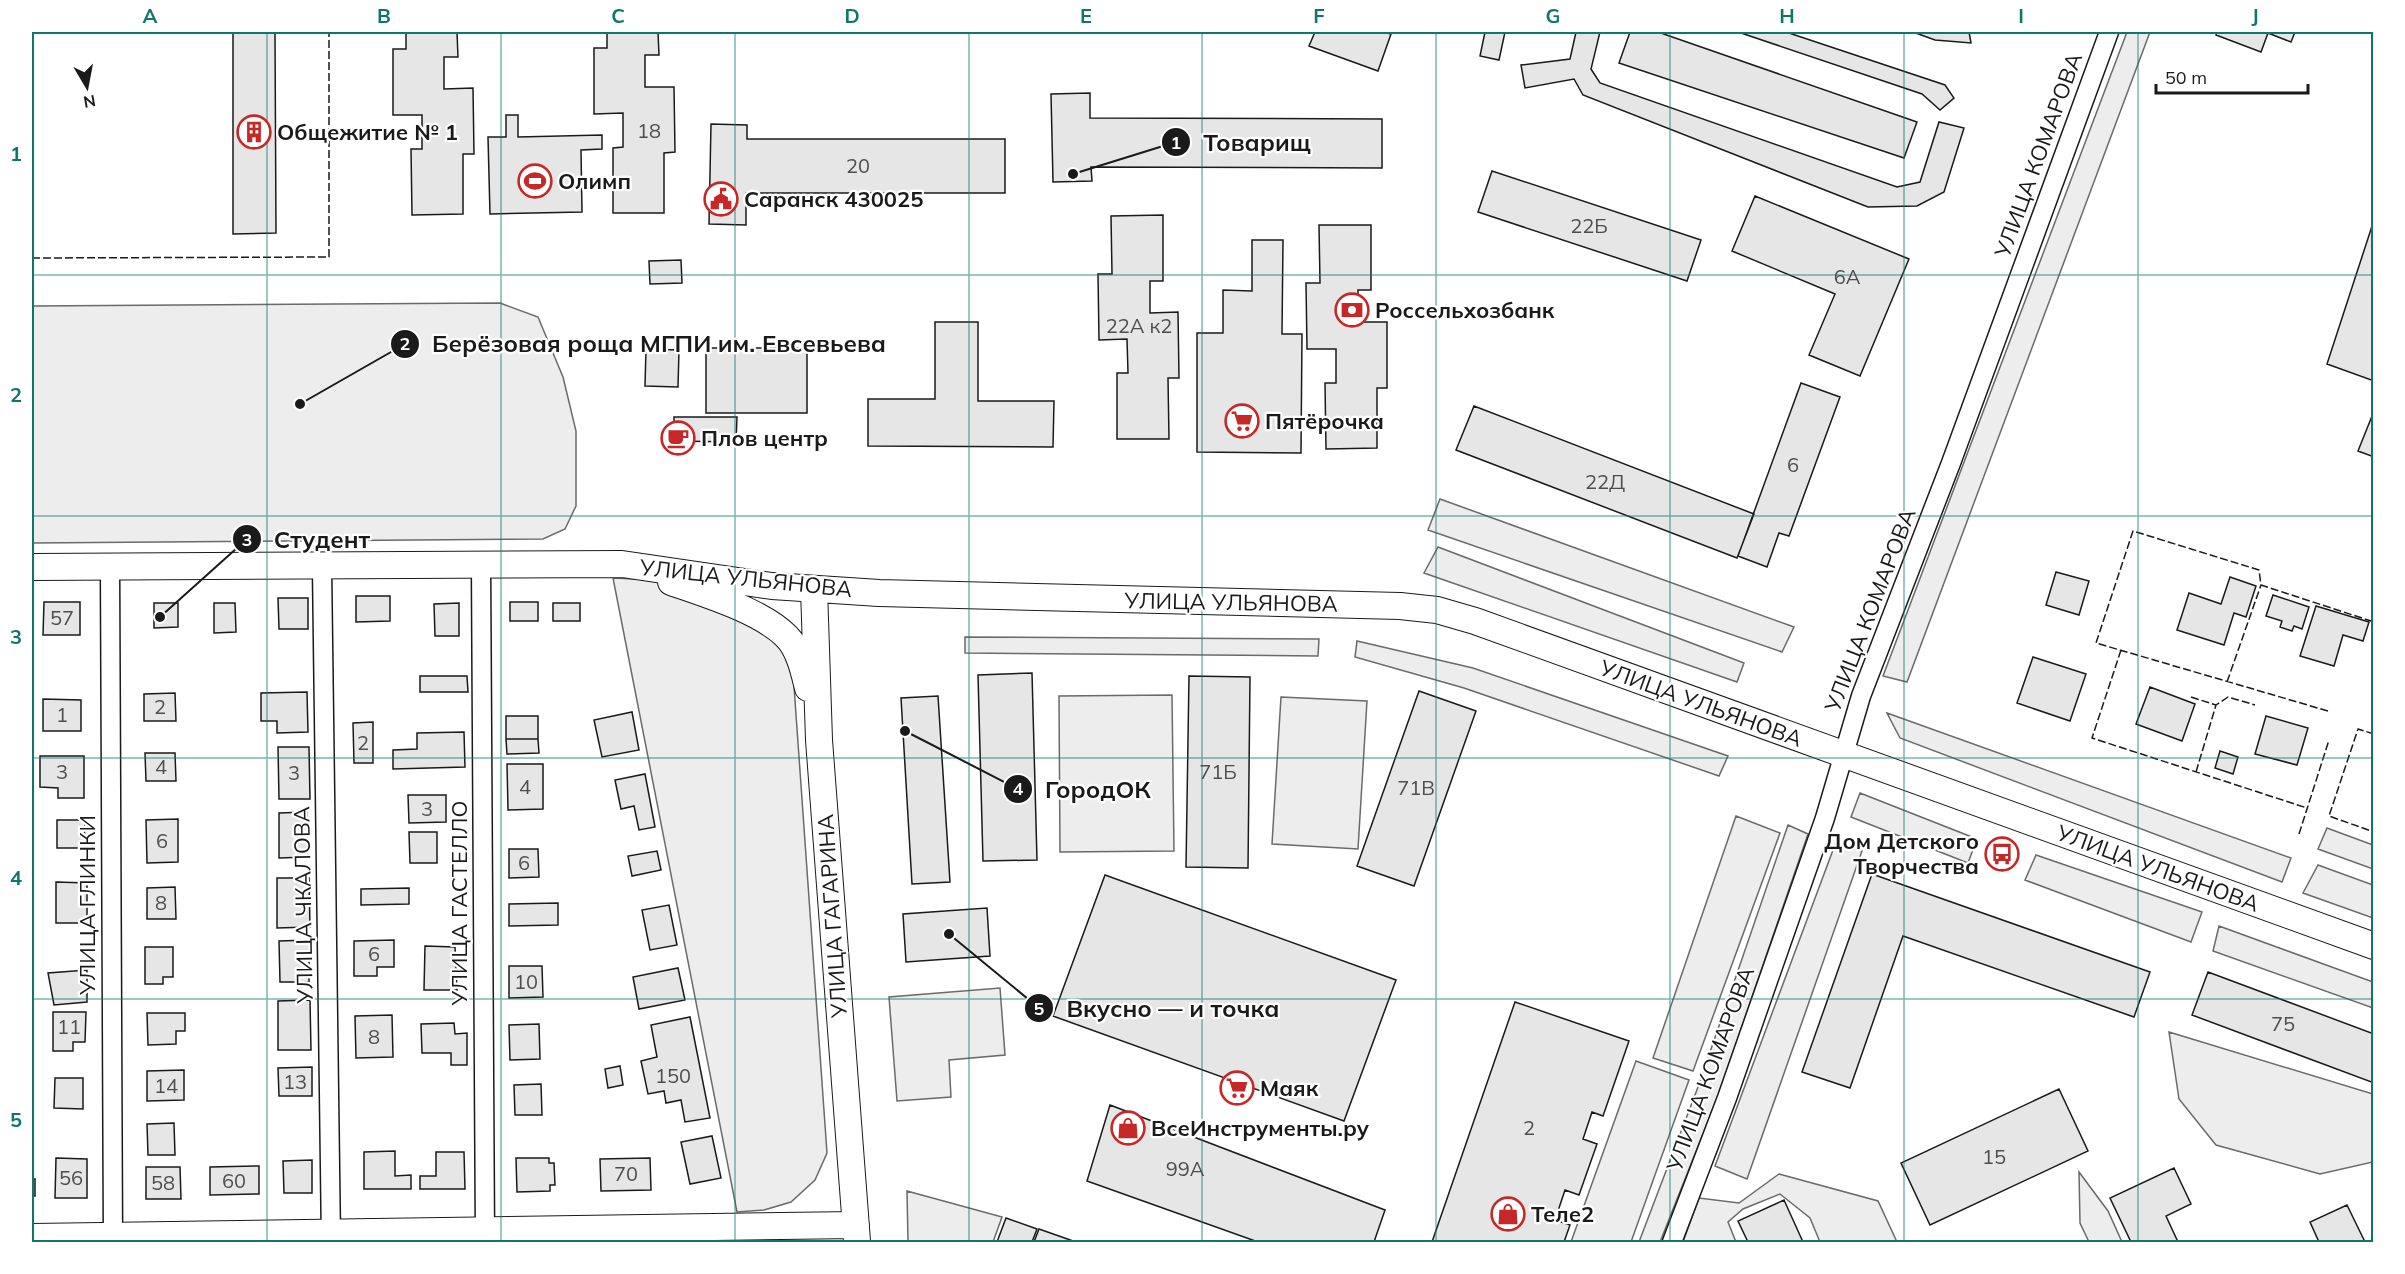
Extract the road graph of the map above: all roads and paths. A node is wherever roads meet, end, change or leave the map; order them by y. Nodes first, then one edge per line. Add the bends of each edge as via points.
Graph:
1 (2109, 32) edge
2 (481, 564) junction
3 (622, 564) junction
4 (32, 567) edge
5 (110, 567) junction
6 (322, 567) junction
7 (814, 589) junction
8 (819, 740) junction
9 (1843, 754) junction
10 (2373, 946) edge
11 (856, 1234) edge
12 (32, 1237) edge
13 (485, 1237) edge
14 (331, 1238) edge
15 (112, 1239) edge
16 (1672, 1242) edge

1 - 9 street, УЛИЦА КОМАРОВА via 1861,696
2 - 3 main road, УЛИЦА УЛЬЯНОВА
2 - 6 main road, УЛИЦА УЛЬЯНОВА
2 - 13 street, УЛИЦА ГАСТЕЛЛО
3 - 7 main road, УЛИЦА УЛЬЯНОВА
3 - 8 main road via 722,601 768,622 788,638 807,682
4 - 5 main road, УЛИЦА УЛЬЯНОВА
5 - 6 main road, УЛИЦА УЛЬЯНОВА
5 - 15 street, УЛИЦА ГЛИНКИ
6 - 14 street, УЛИЦА ЧКАЛОВА
7 - 8 main road, УЛИЦА ГАГАРИНА
7 - 9 main road, УЛИЦА УЛЬЯНОВА via 1437,610
8 - 11 main road, УЛИЦА ГАГАРИНА
9 - 10 main road, УЛИЦА УЛЬЯНОВА
9 - 16 street, УЛИЦА КОМАРОВА via 1825,818
11 - 13 main road
12 - 15 main road
13 - 14 main road
14 - 15 main road

